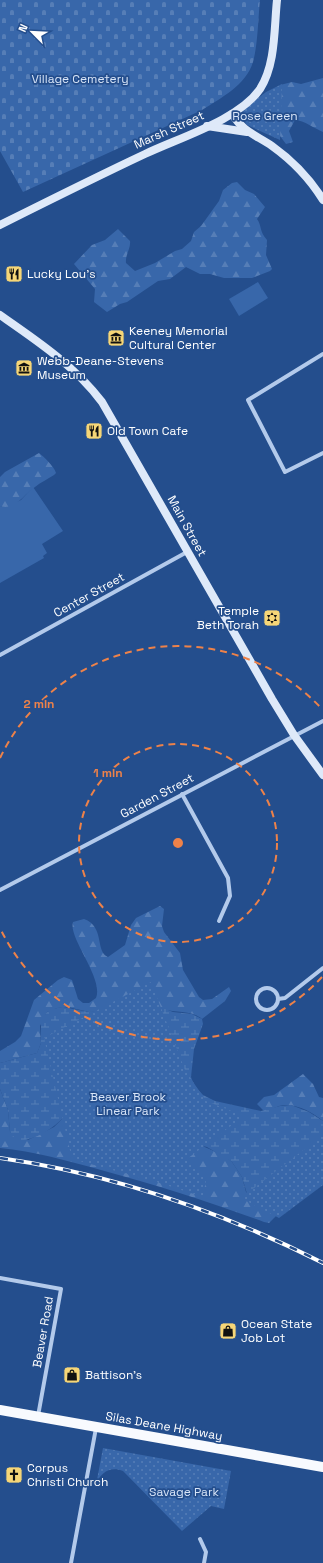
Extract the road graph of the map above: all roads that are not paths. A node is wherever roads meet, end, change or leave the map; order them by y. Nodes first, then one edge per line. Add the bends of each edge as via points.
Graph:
1 (277, 0) edge
2 (232, 114) junction
3 (206, 126) junction
4 (250, 133) junction
5 (323, 200) edge
6 (0, 225) edge
7 (0, 314) edge
8 (323, 354) edge
9 (323, 453) edge
10 (187, 552) junction
11 (0, 655) edge
12 (323, 721) edge
13 (294, 735) junction
14 (323, 775) edge
15 (182, 794) junction
16 (0, 890) edge
17 (219, 921) dead end
18 (323, 968) edge
19 (278, 999) junction
20 (0, 1278) edge
21 (0, 1410) edge
22 (38, 1416) junction
23 (96, 1427) junction
24 (323, 1467) edge
25 (200, 1539) dead end
26 (71, 1563) edge
27 (204, 1563) edge

1 - 2 street, Marsh Street via 266,77 252,99
2 - 3 street, Marsh Street
2 - 4 street via 239,125
3 - 4 street
3 - 6 street, Marsh Street
4 - 5 street via 293,163
7 - 10 street, Main Street via 71,368 94,390 110,413
8 - 9 street via 248,400 285,472
10 - 11 street, Center Street
10 - 13 street, Main Street
12 - 13 street, Garden Street
13 - 14 street, Main Street
13 - 15 street, Garden Street
15 - 16 street, Garden Street
15 - 17 street via 228,878 230,896
18 - 19 street via 284,998
19 - 19 street via 274,989 267,987 260,989 255,998 257,1005 266,1010 273,1008
20 - 22 street, Beaver Road via 61,1289
21 - 22 main road, Silas Deane Highway
22 - 23 main road, Silas Deane Highway
23 - 24 main road, Silas Deane Highway
23 - 26 street
25 - 27 street via 206,1552

